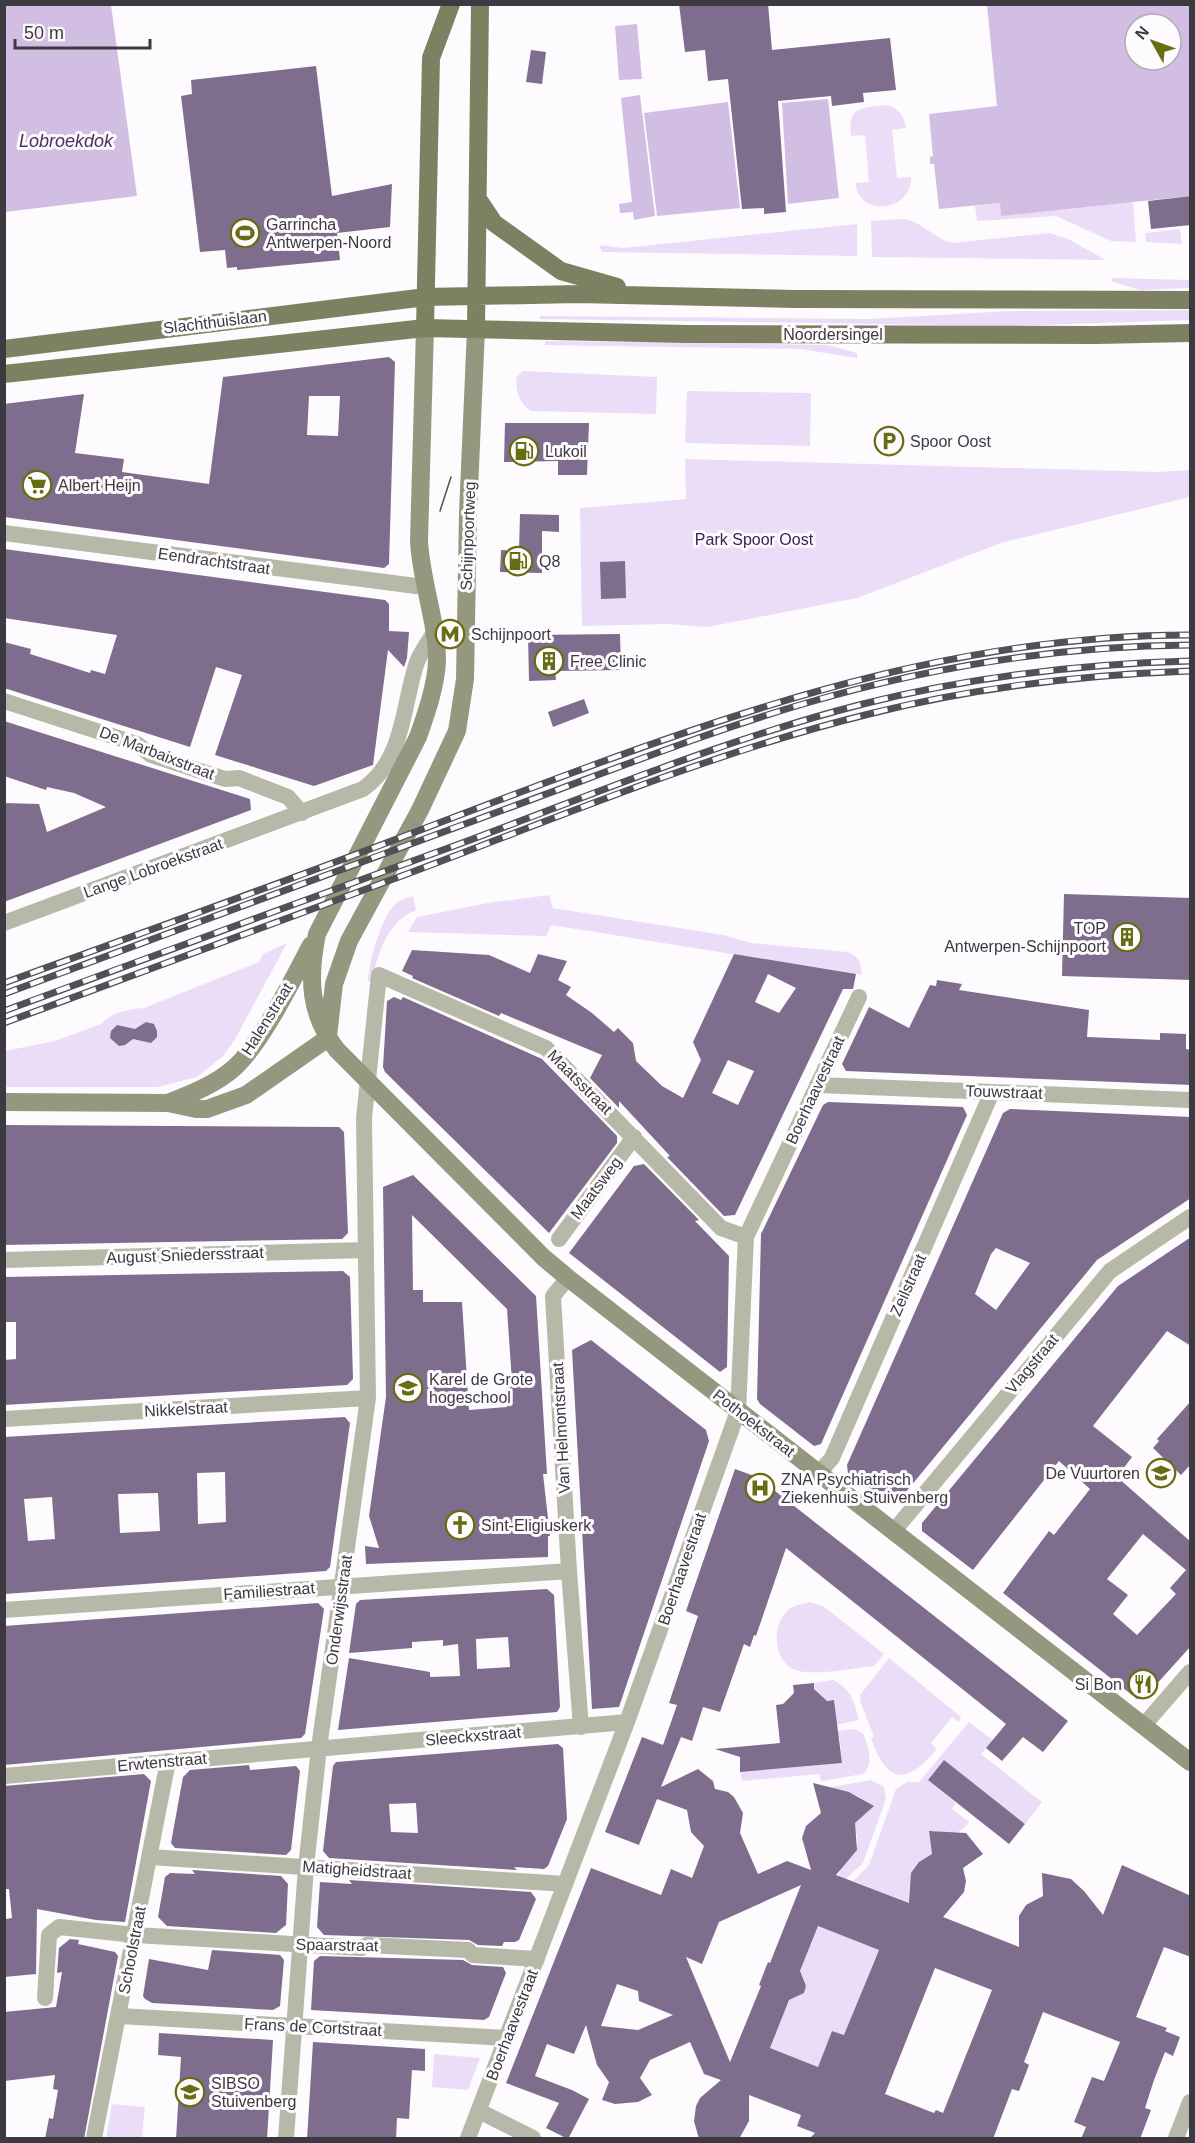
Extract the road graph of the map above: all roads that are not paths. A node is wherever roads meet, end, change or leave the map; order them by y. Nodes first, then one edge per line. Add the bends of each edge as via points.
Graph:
1 (451, 4) edge
2 (480, 4) edge
3 (480, 202) junction
4 (650, 295) junction
5 (477, 296) junction
6 (426, 297) junction
7 (1191, 300) edge
8 (425, 328) junction
9 (476, 329) junction
10 (1191, 333) edge
11 (4, 349) edge
12 (4, 374) edge
13 (4, 533) edge
14 (424, 587) junction
15 (434, 633) junction
16 (4, 701) edge
17 (302, 813) junction
18 (4, 923) edge
19 (317, 934) junction
20 (859, 997) dead end
21 (328, 1038) junction
22 (368, 1081) junction
23 (817, 1085) junction
24 (992, 1092) junction
25 (1191, 1100) edge
26 (4, 1102) edge
27 (168, 1103) junction
28 (634, 1137) junction
29 (1191, 1217) edge
30 (746, 1237) junction
31 (558, 1239) dead end
32 (366, 1250) junction
33 (4, 1260) edge
34 (568, 1278) junction
35 (368, 1398) junction
36 (738, 1411) junction
37 (4, 1419) edge
38 (818, 1474) junction
39 (893, 1532) junction
40 (569, 1571) junction
41 (342, 1586) junction
42 (4, 1610) edge
43 (1191, 1672) edge
44 (627, 1722) junction
45 (1143, 1725) junction
46 (581, 1727) junction
47 (319, 1748) junction
48 (168, 1761) junction
49 (1191, 1762) edge
50 (4, 1776) edge
51 (150, 1857) junction
52 (306, 1867) junction
53 (565, 1884) junction
54 (135, 1935) junction
55 (300, 1944) junction
56 (537, 1959) junction
57 (45, 1998) dead end
58 (119, 2016) junction
59 (294, 2027) junction
60 (507, 2038) junction
61 (1191, 2102) edge
62 (479, 2111) junction
63 (94, 2139) edge
64 (286, 2139) edge
65 (468, 2139) edge
66 (533, 2139) edge
67 (1176, 2139) edge

1 - 6 main road via 431,58
2 - 3 main road, Schijnpoortweg
3 - 4 main road via 494,223 561,271
3 - 5 main road, Schijnpoortweg
4 - 5 main road
4 - 7 main road
5 - 6 main road, Slachthuislaan
5 - 9 main road, Schijnpoortweg
6 - 8 main road
6 - 11 main road, Slachthuislaan
8 - 9 main road, Slachthuislaan
8 - 12 main road, Slachthuislaan
8 - 14 street via 418,541
9 - 10 main road, Noordersingel via 686,334
9 - 21 street, Schijnpoortweg via 465,679 457,731 345,951 332,993
13 - 14 street, Eendrachtstraat
14 - 15 street
15 - 17 street via 417,661 397,741 381,773 363,789
15 - 19 street via 437,662 418,737
16 - 17 street, De Marbaixstraat via 137,744 151,755 288,796
17 - 18 street, Lange Lobroekstraat
19 - 21 street via 312,997
19 - 27 street, Halenstraat via 274,1013 244,1058 215,1081
20 - 23 street, Boerhaavestraat
21 - 22 street
21 - 27 street, Halenstraat via 286,1070 232,1102 196,1109
22 - 28 street, Maatsstraat via 379,975 546,1048
22 - 32 street, Onderwijsstraat via 364,1118
22 - 34 street, Pothoekstraat
23 - 24 street, Touwstraat
23 - 30 street, Boerhaavestraat
24 - 25 street, Touwstraat
24 - 38 street, Zeilstraat via 832,1458
26 - 27 street, Halenstraat
28 - 30 street, Maatsstraat via 721,1228
28 - 31 street, Maatsweg
29 - 39 street, Vlagstraat via 1110,1271
30 - 36 street, Boerhaavestraat
32 - 33 street, August Sniedersstraat
32 - 35 street, Onderwijsstraat
34 - 36 street, Pothoekstraat
34 - 40 street, Van Helmontstraat via 553,1296
35 - 37 street, Nikkelstraat
35 - 41 street, Onderwijsstraat
36 - 38 street, Pothoekstraat
36 - 44 street, Boerhaavestraat
38 - 39 street, Pothoekstraat
39 - 45 street, Pothoekstraat
40 - 41 street, Familiestraat
40 - 46 street, Van Helmontstraat
41 - 42 street, Familiestraat
41 - 47 street, Onderwijsstraat
43 - 45 street
44 - 46 street, Sleeckxstraat
44 - 53 street, Boerhaavestraat
45 - 49 street, Pothoekstraat
46 - 47 street, Sleeckxstraat
47 - 48 street, Erwtenstraat
47 - 52 street, Onderwijsstraat
48 - 50 street, Erwtenstraat
48 - 51 street, Schoolstraat
51 - 52 street, Matigheidstraat
51 - 54 street, Schoolstraat
52 - 53 street, Matigheidstraat
52 - 55 street, Onderwijsstraat
53 - 56 street, Boerhaavestraat
54 - 55 street, Spaarstraat
54 - 57 street, Spaarstraat via 59,1927 49,1935
54 - 58 street, Schoolstraat
55 - 56 street, Spaarstraat via 468,1950 473,1955
55 - 59 street, Onderwijsstraat
56 - 60 street, Boerhaavestraat
58 - 59 street, Frans de Cortstraat
58 - 63 street, Schoolstraat
59 - 60 street, Frans de Cortstraat
59 - 64 street, Onderwijsstraat
60 - 62 street, Boerhaavestraat
61 - 67 street
62 - 65 street, Boerhaavestraat
62 - 66 street

